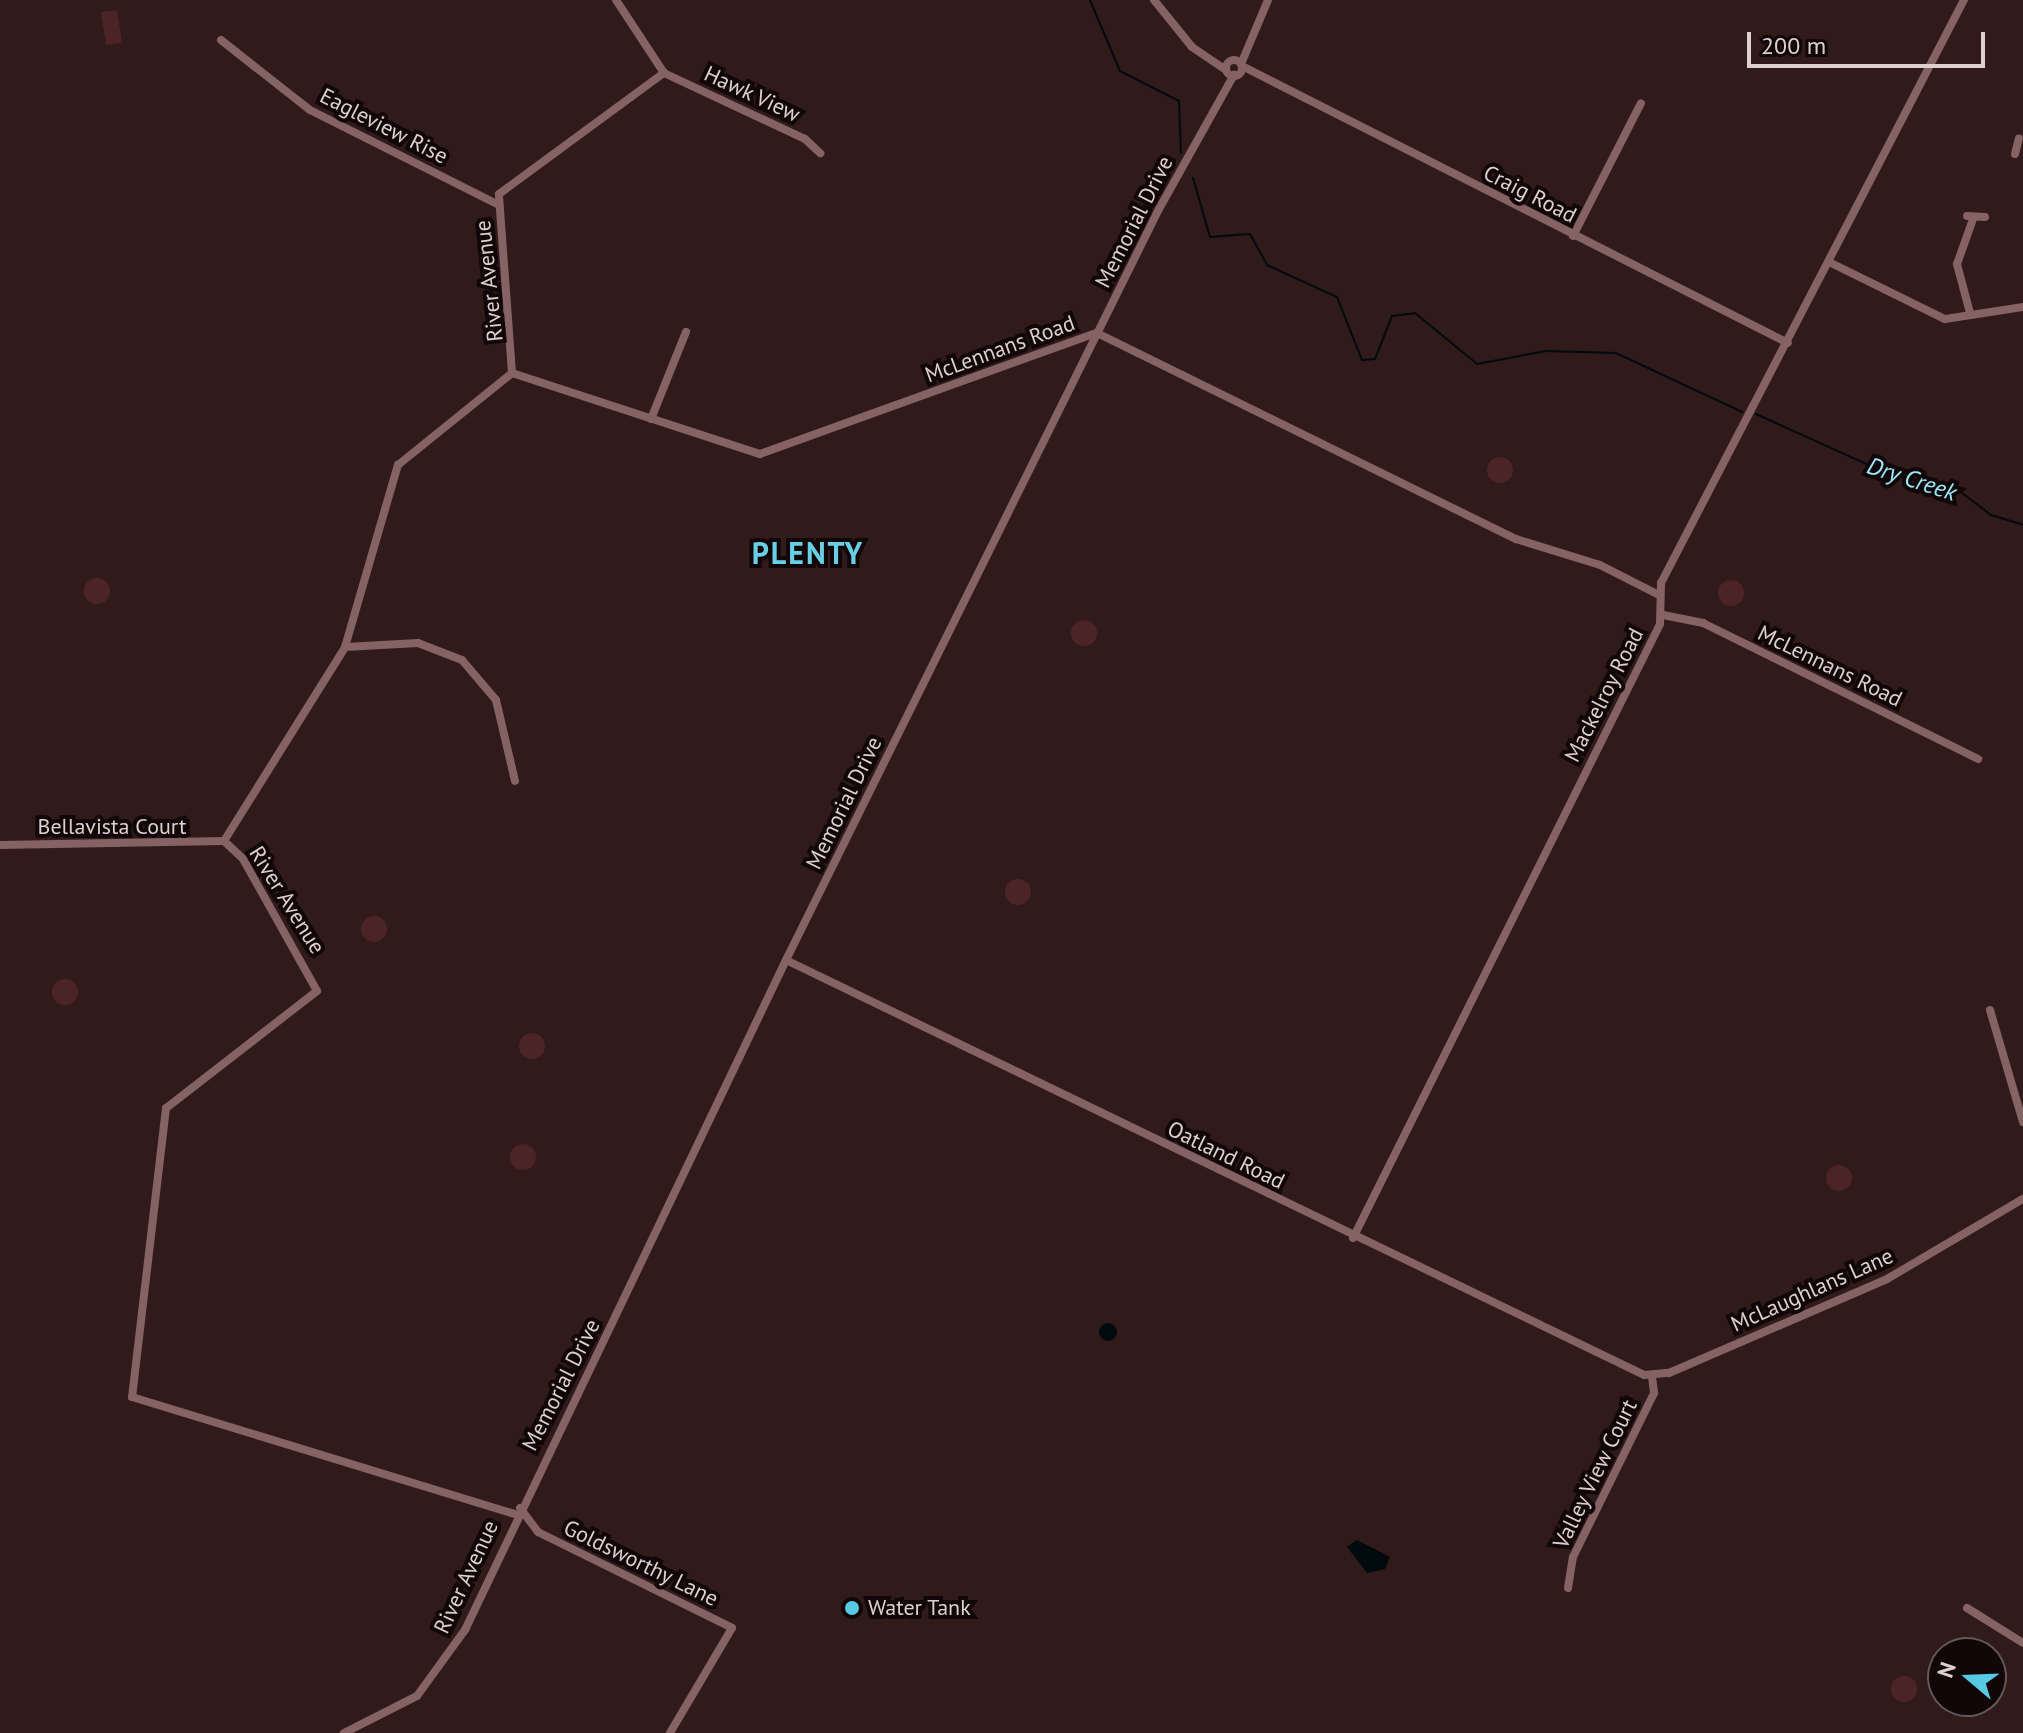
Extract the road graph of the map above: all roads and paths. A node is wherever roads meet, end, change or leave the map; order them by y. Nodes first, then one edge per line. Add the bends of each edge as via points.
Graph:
1 (616, 0) edge
2 (1154, 0) edge
3 (1268, 0) edge
4 (1964, 0) edge
5 (221, 40) dead end
6 (1234, 68) junction
7 (664, 73) junction
8 (1641, 103) dead end
9 (2019, 138) dead end
10 (820, 153) dead end
11 (2020, 153) edge
12 (499, 205) junction
13 (1985, 217) dead end
14 (1573, 236) junction
15 (1831, 263) junction
16 (2023, 307) edge
17 (1970, 313) junction
18 (686, 332) dead end
19 (1097, 333) junction
20 (1788, 343) junction
21 (512, 373) junction
22 (651, 419) junction
23 (1657, 594) junction
24 (1663, 615) junction
25 (345, 647) junction
26 (1978, 759) dead end
27 (515, 781) dead end
28 (224, 841) junction
29 (0, 845) edge
30 (786, 960) junction
31 (1990, 1010) dead end
32 (2023, 1122) edge
33 (2023, 1199) edge
34 (1353, 1238) junction
35 (1652, 1377) junction
36 (517, 1511) junction
37 (1568, 1588) dead end
38 (1967, 1608) dead end
39 (2023, 1643) edge
40 (344, 1733) edge
41 (670, 1733) edge

1 - 7 street
2 - 6 street, Craig Road via 1198,52
3 - 6 street, Memorial Drive
4 - 15 street
5 - 12 street, Eagleview Rise via 310,110
6 - 14 street, Craig Road
6 - 19 street, Memorial Drive
7 - 10 street, Hawk View via 805,139
7 - 12 street, River Avenue via 507,185
8 - 14 street
9 - 11 street
12 - 21 street, River Avenue
13 - 17 street via 1970,217 1957,264
14 - 20 street, Craig Road
15 - 17 street via 1939,317
15 - 20 street
16 - 17 street
18 - 22 street
19 - 22 street, McLennans Road via 760,454
19 - 23 street, McLennans Road via 1516,539 1600,565
19 - 30 street, Memorial Drive
20 - 23 street
21 - 22 street, McLennans Road
21 - 25 street, River Avenue via 398,465
23 - 24 street, Mackelroy Road
24 - 26 street, McLennans Road via 1703,623
24 - 34 street, Mackelroy Road
25 - 27 street via 418,643 462,660 496,700
25 - 28 street, River Avenue
28 - 29 street, Bellavista Court
28 - 36 street, River Avenue via 251,872 317,991 166,1108 132,1397
30 - 34 street, Oatland Road
30 - 36 street, Memorial Drive
31 - 32 street
33 - 35 street, McLaughlans Lane via 1887,1279
34 - 35 street, Oatland Road
35 - 37 street, Valley View Court via 1654,1393 1573,1557
36 - 40 street, River Avenue via 465,1630 426,1688 401,1709
36 - 41 street, Goldsworthy Lane via 538,1532 732,1628
38 - 39 street

